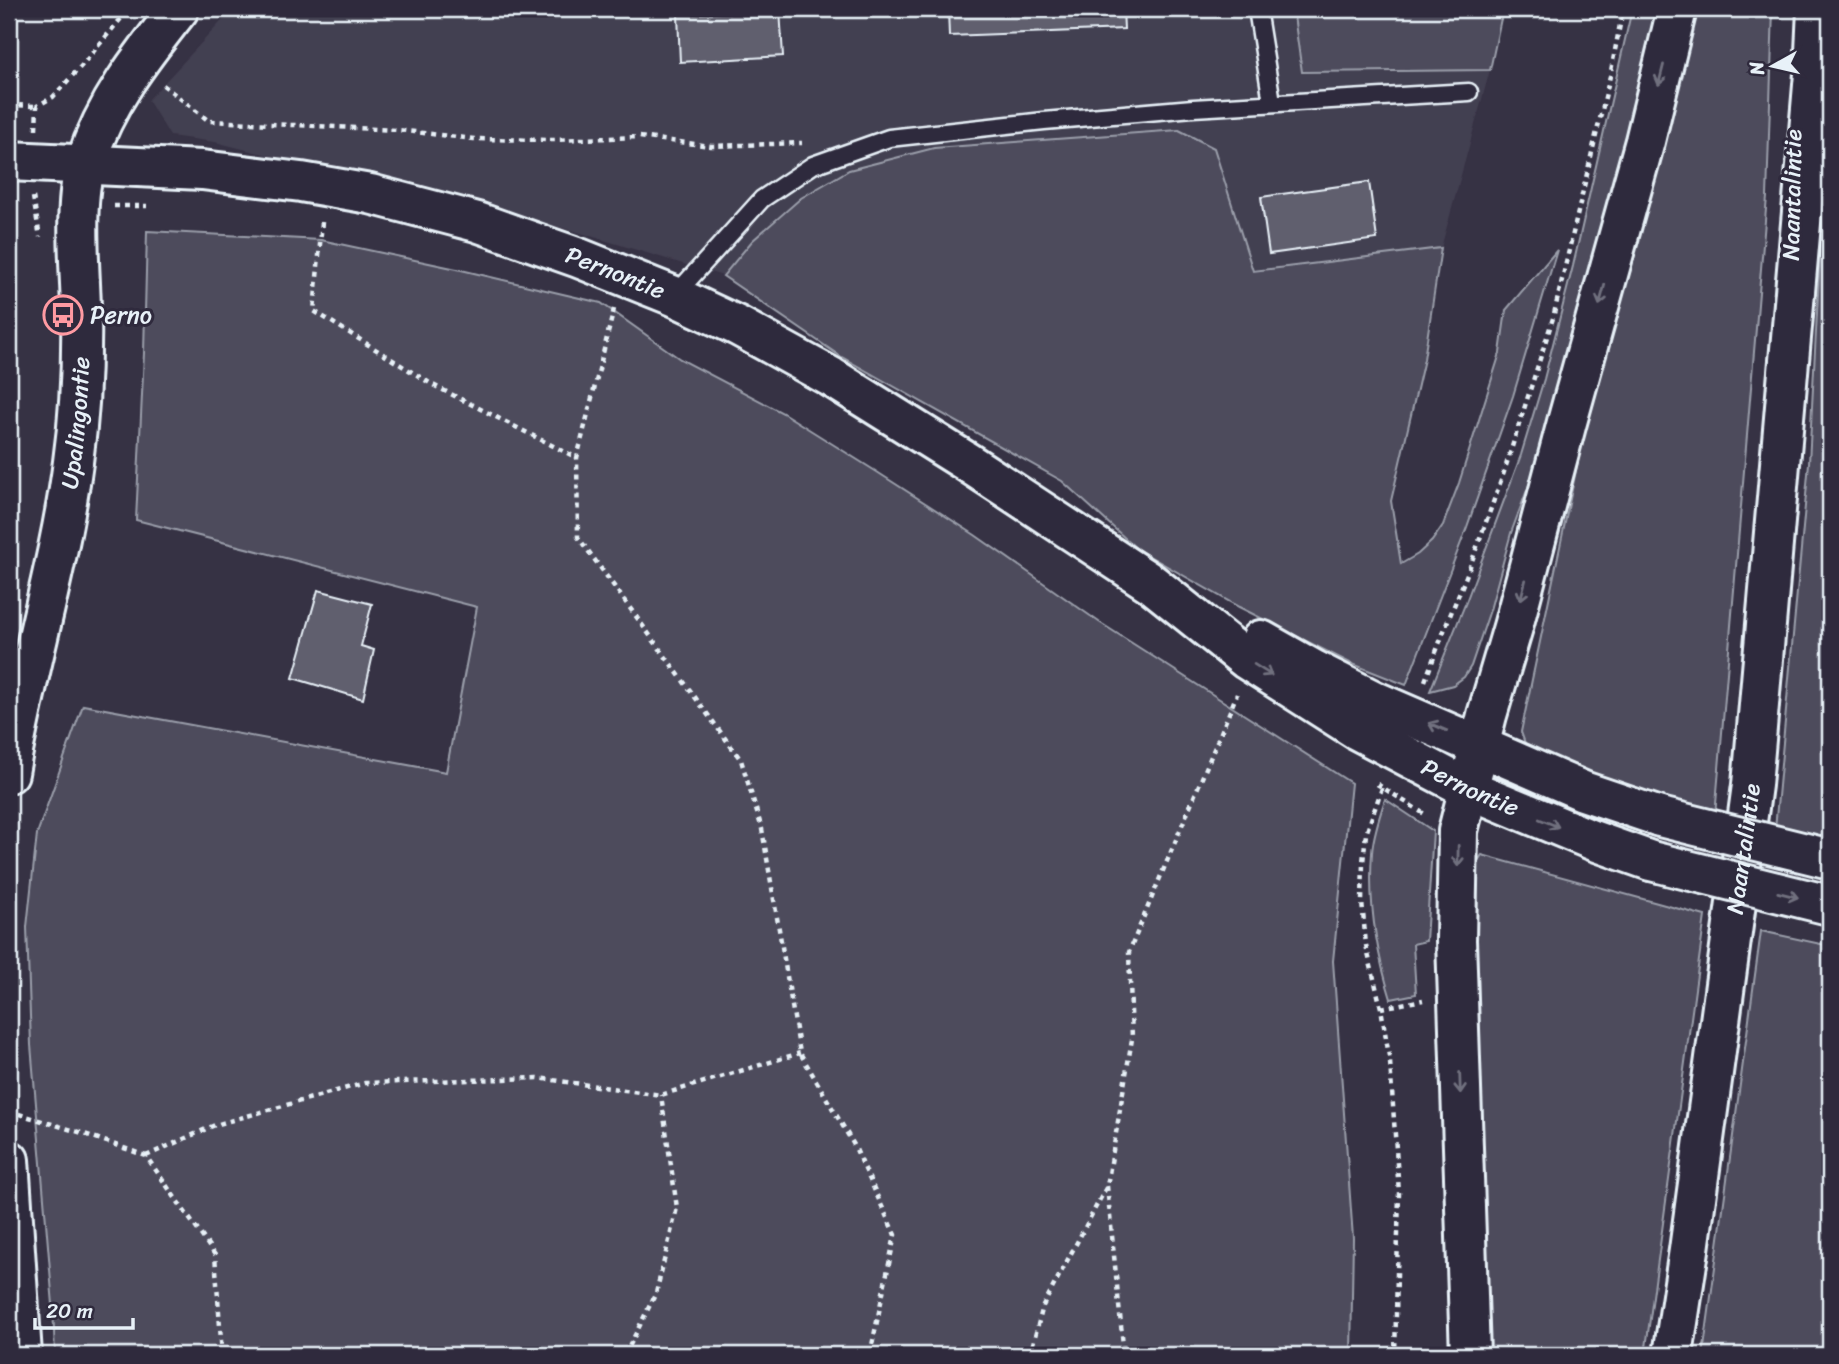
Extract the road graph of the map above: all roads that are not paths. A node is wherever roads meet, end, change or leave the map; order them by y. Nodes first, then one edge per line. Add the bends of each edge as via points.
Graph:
1 (179, 9) edge
2 (1257, 9) edge
3 (1677, 9) edge
4 (1796, 9) edge
5 (1818, 9) edge
6 (1469, 92) dead end
7 (1272, 102) junction
8 (9, 161) edge
9 (85, 163) junction
10 (674, 296) junction
11 (1790, 340) junction
12 (1151, 583) junction
13 (1479, 745) junction
14 (9, 773) edge
15 (1469, 789) junction
16 (1830, 859) edge
17 (1830, 905) edge
18 (9, 1160) edge
19 (22, 1355) edge
20 (1470, 1355) edge
21 (1673, 1355) edge

1 - 9 street, Upalingontie via 122,84
2 - 7 lane
3 -> 13 street
4 - 11 street, Naantalintie
5 - 11 street, Naantalintie
6 - 7 lane
7 - 10 lane via 889,138 813,165 762,199
8 - 9 street, Pernontie
9 - 10 street, Pernontie via 202,170 370,194 477,222
9 - 14 street, Upalingontie via 79,206 79,418 67,502
10 - 12 street, Pernontie via 831,377
11 - 21 street, Naantalintie via 1752,785
13 -> 12 street, Pernontie via 1375,701
12 -> 15 street, Pernontie via 1247,660 1357,730
13 - 15 street
13 - 16 street, Pernontie, bridge via 1583,791 1660,817
15 -> 17 street, Pernontie, bridge via 1651,861
15 -> 20 street via 1458,831 1456,940
18 - 19 street

